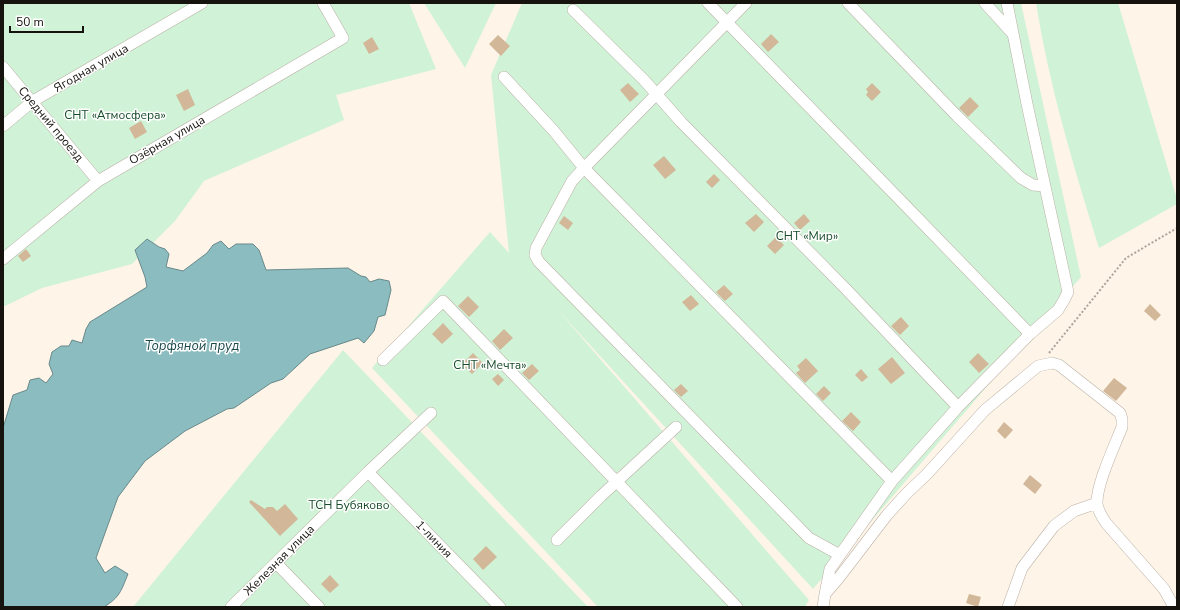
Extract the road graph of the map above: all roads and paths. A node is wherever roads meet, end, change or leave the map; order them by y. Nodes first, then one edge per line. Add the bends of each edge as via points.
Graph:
1 (202, 3) edge
2 (323, 3) edge
3 (708, 3) edge
4 (746, 3) edge
5 (848, 3) edge
6 (985, 3) edge
7 (1007, 3) edge
8 (573, 10) dead end
9 (727, 23) junction
10 (1014, 34) junction
11 (3, 67) edge
12 (504, 77) dead end
13 (656, 94) junction
14 (33, 101) junction
15 (3, 126) edge
16 (584, 168) junction
17 (98, 181) junction
18 (1045, 186) junction
19 (1177, 228) edge
20 (3, 259) edge
21 (1030, 334) junction
22 (383, 360) dead end
23 (1038, 366) junction
24 (958, 407) junction
25 (431, 413) dead end
26 (676, 428) dead end
27 (368, 472) junction
28 (618, 482) junction
29 (892, 482) junction
30 (1097, 503) junction
31 (557, 540) dead end
32 (840, 555) junction
33 (276, 563) junction
34 (825, 594) junction
35 (231, 607) edge
36 (319, 607) edge
37 (500, 607) edge
38 (737, 607) edge
39 (823, 607) edge
40 (1008, 607) edge
41 (1174, 607) edge

1 - 14 street, Ягодная улица
2 - 17 street, Озёрная улица via 343,38
3 - 9 street
4 - 9 street
5 - 18 street via 1021,178 1033,185
6 - 10 street
7 - 10 street
8 - 13 street
9 - 13 street
9 - 21 street
10 - 18 street
11 - 14 street, Средний проезд
12 - 16 street
13 - 16 street
13 - 24 street
14 - 15 street, Ягодная улица
14 - 17 street, Средний проезд
16 - 29 street
16 - 32 street via 572,181 536,248 535,255 539,262 809,538
17 - 20 street, Озёрная улица
18 - 21 street via 1068,292 1058,310
19 - 23 path via 1126,258
21 - 24 street
22 - 28 street via 443,301
23 - 30 street via 1052,362 1059,365 1120,413 1122,427 1099,489
23 - 34 street via 985,410 927,474 907,492
24 - 29 street
25 - 27 street, Железная улица
26 - 28 street
27 - 33 street, Железная улица
27 - 37 street, 1-линия
28 - 31 street
28 - 38 street
29 - 32 street
30 - 40 street via 1074,511 1054,526 1022,568
30 - 41 street via 1099,513 1106,523 1164,589
32 - 34 street via 830,569
33 - 35 street, Железная улица
33 - 36 street
34 - 39 street

